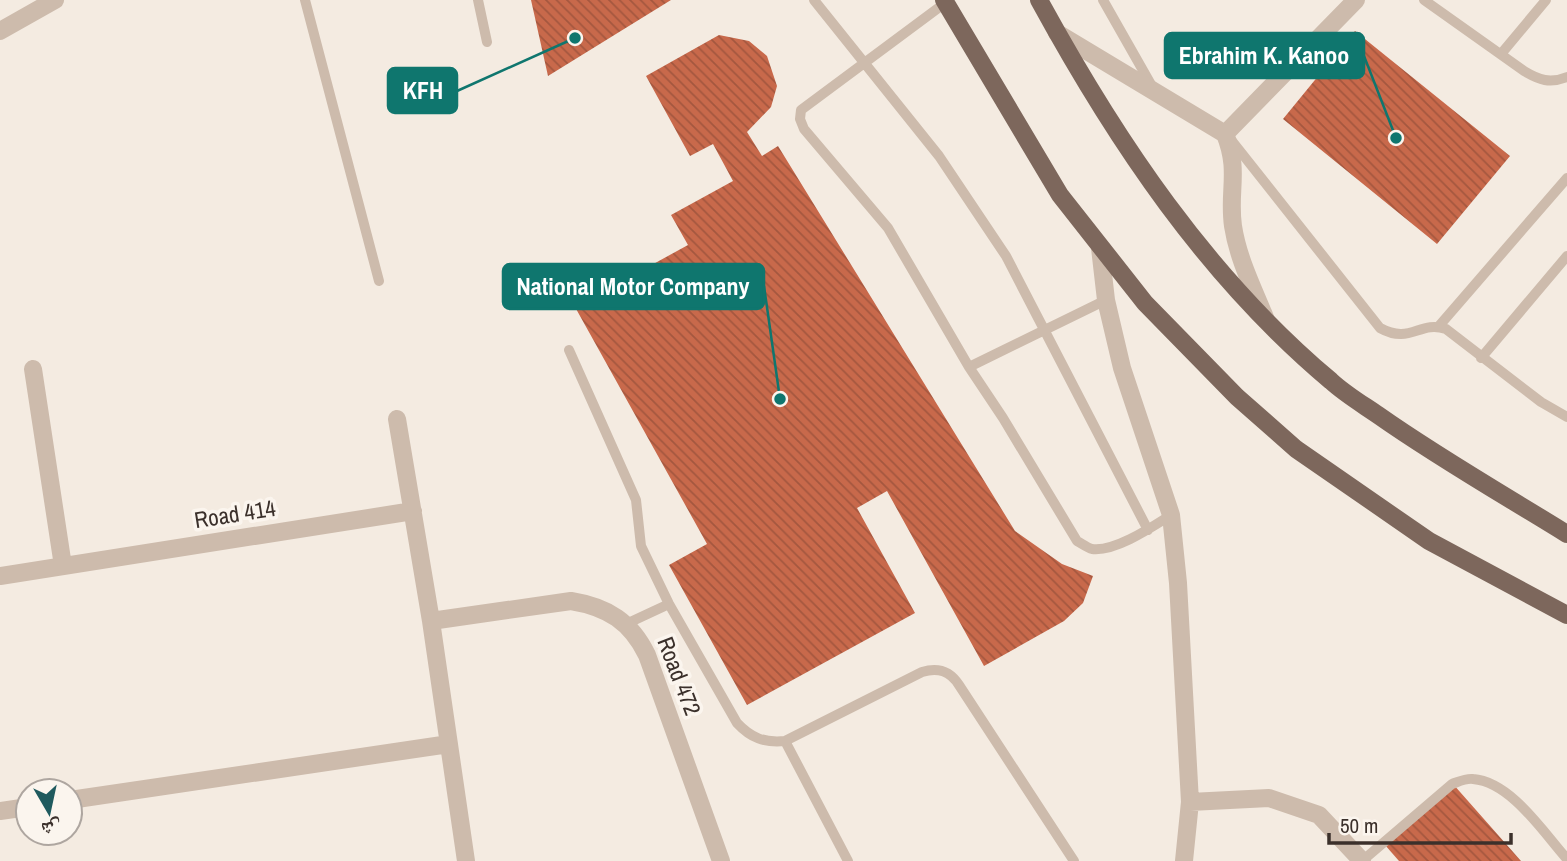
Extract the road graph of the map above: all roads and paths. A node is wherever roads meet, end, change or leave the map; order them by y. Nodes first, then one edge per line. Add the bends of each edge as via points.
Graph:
1 (55, 0) edge
2 (305, 0) edge
3 (478, 0) edge
4 (814, 0) edge
5 (1039, 0) edge
6 (1103, 0) edge
7 (1356, 0) edge
8 (1424, 0) edge
9 (1546, 0) edge
10 (944, 1) edge
11 (0, 31) edge
12 (1057, 33) junction
13 (487, 42) dead end
14 (1501, 54) junction
15 (864, 62) junction
16 (1567, 78) edge
17 (1155, 91) junction
18 (1225, 134) junction
19 (1567, 178) edge
20 (1100, 248) junction
21 (1567, 256) edge
22 (379, 281) dead end
23 (1106, 300) junction
24 (1269, 327) junction
25 (1439, 327) junction
26 (1046, 331) junction
27 (569, 350) dead end
28 (1481, 358) junction
29 (969, 367) junction
30 (33, 369) dead end
31 (1567, 417) edge
32 (397, 419) dead end
33 (413, 511) junction
34 (1171, 515) junction
35 (1148, 530) junction
36 (1567, 534) edge
37 (64, 566) junction
38 (0, 576) edge
39 (669, 604) junction
40 (1567, 615) edge
41 (431, 621) junction
42 (626, 624) junction
43 (785, 741) junction
44 (449, 744) junction
45 (84, 798) edge
46 (1190, 802) junction
47 (1567, 859) edge
48 (466, 861) edge
49 (721, 861) edge
50 (848, 861) edge
51 (1074, 861) edge
52 (1184, 861) edge
53 (1362, 861) edge

1 - 11 street
2 - 22 lane
3 - 13 lane
4 - 15 lane
5 - 12 main road
6 - 17 lane
7 - 18 street
8 - 14 lane
9 - 14 lane
10 - 15 lane
10 - 20 main road via 1060,195
12 - 17 street
12 - 24 main road via 1104,114 1164,201
14 - 16 lane via 1541,80
15 - 26 lane via 939,156 1006,256
15 - 29 lane via 801,110 800,119 888,228
17 - 18 street
18 - 24 street via 1233,157 1237,244
18 - 25 lane via 1380,328 1399,335
19 - 25 lane
20 - 23 street
20 - 40 main road via 1145,303 1237,397 1296,449 1429,541
21 - 28 lane
23 - 26 lane
23 - 34 street via 1122,368
24 - 36 main road via 1333,383 1394,426
25 - 28 lane via 1453,332
26 - 29 lane
26 - 35 lane
27 - 39 lane via 636,500 641,546
28 - 31 lane
29 - 35 lane via 1077,541 1092,549
30 - 37 street
32 - 33 street
33 - 37 street, Road 414
33 - 41 street
34 - 35 lane
34 - 46 street
37 - 38 street, Road 414
39 - 42 lane
39 - 43 lane via 737,723 758,740
41 - 42 street, Road 472 via 571,601 592,604
41 - 44 street
42 - 49 street, Road 472 via 647,655
43 - 50 lane
43 - 51 lane via 922,672 947,672
44 - 45 street
44 - 48 street
46 - 52 street
46 - 53 street via 1269,798 1319,815
47 - 53 lane via 1506,791 1470,778 1452,784

